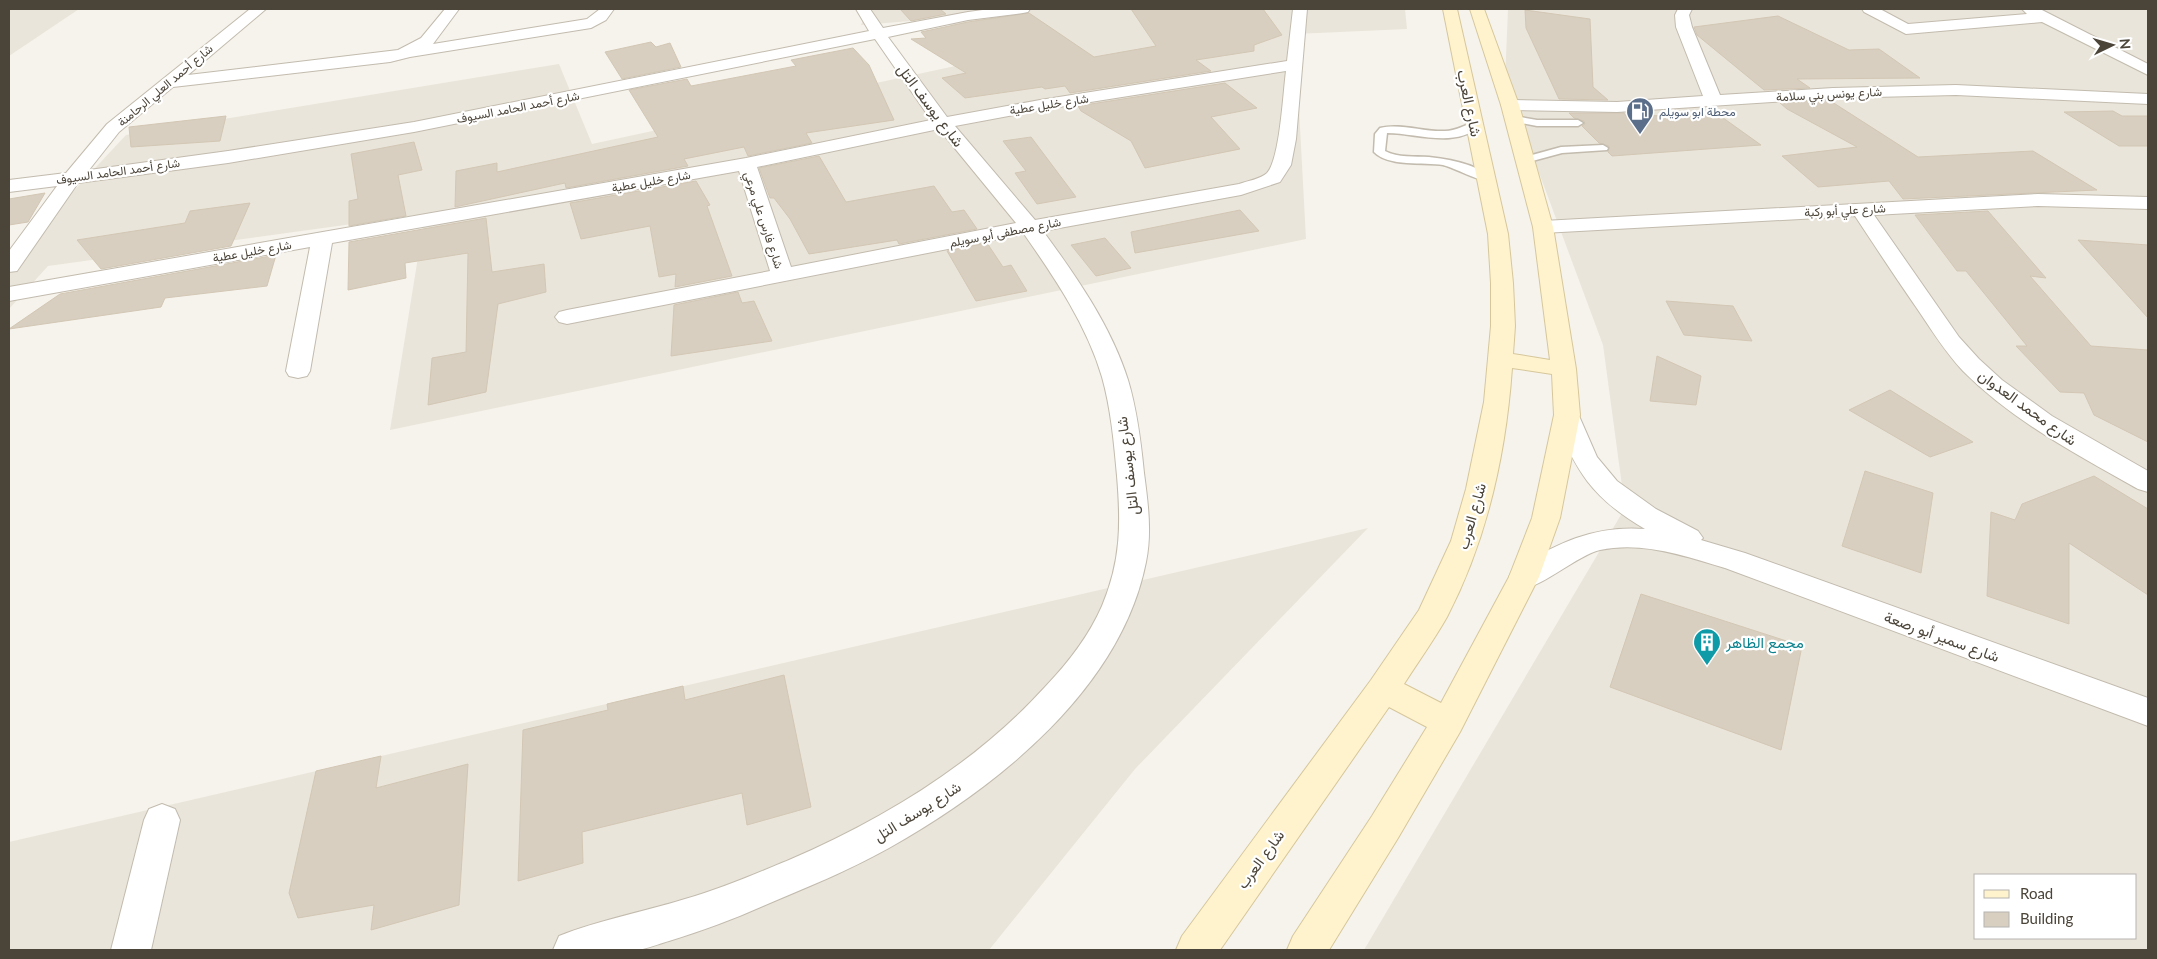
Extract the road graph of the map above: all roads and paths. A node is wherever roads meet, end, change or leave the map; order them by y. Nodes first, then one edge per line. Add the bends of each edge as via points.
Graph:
1 (259, 9) edge
2 (452, 9) edge
3 (607, 9) edge
4 (863, 9) edge
5 (1023, 9) edge
6 (1300, 9) edge
7 (1684, 9) edge
8 (1868, 9) edge
9 (2029, 9) edge
10 (1455, 10) edge
11 (2045, 17) junction
12 (879, 34) junction
13 (410, 53) junction
14 (1293, 65) junction
15 (2148, 70) edge
16 (166, 83) junction
17 (2148, 99) edge
18 (1714, 101) junction
19 (1512, 112) junction
20 (943, 123) junction
21 (1578, 123) dead end
22 (1476, 126) junction
23 (1441, 148) junction
24 (1603, 148) dead end
25 (1525, 160) junction
26 (746, 164) junction
27 (72, 178) junction
28 (1486, 179) junction
29 (9, 186) edge
30 (2127, 202) junction
31 (2148, 203) edge
32 (1860, 209) junction
33 (2148, 222) edge
34 (1543, 226) junction
35 (1030, 227) junction
36 (322, 239) junction
37 (9, 266) edge
38 (783, 276) junction
39 (9, 294) edge
40 (566, 317) dead end
41 (1501, 359) junction
42 (1564, 369) junction
43 (298, 370) dead end
44 (1567, 415) junction
45 (2148, 483) edge
46 (1735, 560) junction
47 (1524, 577) junction
48 (1383, 689) junction
49 (2148, 712) edge
50 (1448, 722) junction
51 (162, 820) dead end
52 (131, 950) edge
53 (573, 950) edge
54 (1196, 950) edge
55 (1307, 950) edge

1 - 16 street, شارع أحمد العلي الرحامنة
2 - 13 street via 424,46
3 - 13 street via 601,18 591,23
4 - 12 street, شارع يوسف التل
5 - 12 street, شارع أحمد الحامد السيوف via 968,16
6 - 14 street, شارع مصطفى أبو سويلم
7 - 18 street via 1684,27
8 - 11 street via 1906,29
9 - 11 street
10 - 19 main road, شارع العرب
10 - 22 main road, شارع العرب
11 - 15 street
12 - 20 street, شارع يوسف التل
12 - 27 street, شارع أحمد الحامد السيوف via 405,129
13 - 16 street
14 - 20 street, شارع خليل عطية
14 - 35 street, شارع مصطفى أبو سويلم via 1284,157 1274,178 1241,189
16 - 27 street, شارع أحمد العلي الرحامنة via 113,128
17 - 18 street, شارع يونس بني سلامة via 1956,90 1874,91
18 - 19 street, شارع يونس بني سلامة
19 - 21 lane via 1543,123
19 - 25 main road, شارع العرب
20 - 26 street, شارع خليل عطية
20 - 35 street, شارع يوسف التل
22 - 23 lane
22 - 28 main road, شارع العرب
23 - 23 lane via 1384,130 1380,134 1380,150 1390,157
23 - 28 lane
24 - 25 lane via 1561,150
25 - 34 main road, شارع العرب
26 - 36 street, شارع خليل عطية
26 - 38 street, شارع فارس علي مرعي
27 - 29 street, شارع أحمد الحامد السيوف
27 - 37 street, شارع أحمد العلي الرحامنة
28 - 41 main road, شارع العرب via 1498,234 1502,283
30 - 31 street, شارع علي أبو ركبة
30 - 32 street, شارع علي أبو ركبة via 2038,200
30 - 33 street
32 - 34 street, شارع علي أبو ركبة
32 - 45 street, شارع محمد العدوان via 1963,357 1990,383 2058,431
34 - 42 main road, شارع العرب
35 - 38 street, شارع مصطفى أبو سويلم
35 - 53 street, شارع يوسف التل via 1106,353 1127,439 1135,511 1132,560 1108,629 1061,695 1013,741 964,782 897,826 816,867 706,911
36 - 39 street, شارع خليل عطية
36 - 43 street
38 - 40 street, شارع مصطفى أبو سويلم
41 - 42 main road
41 - 48 main road, شارع العرب via 1497,402 1466,541 1432,615
42 - 44 main road, شارع العرب
44 - 46 street, شارع سمير أبو رصعة via 1587,463 1620,497 1641,514
44 - 47 main road, شارع العرب via 1546,518
46 - 47 street, شارع سمير أبو رصعة via 1662,542 1619,538 1583,546
46 - 49 street, شارع سمير أبو رصعة
47 - 50 main road, شارع العرب
48 - 50 main road
48 - 54 main road, شارع العرب
50 - 55 main road, شارع العرب
51 - 52 street

